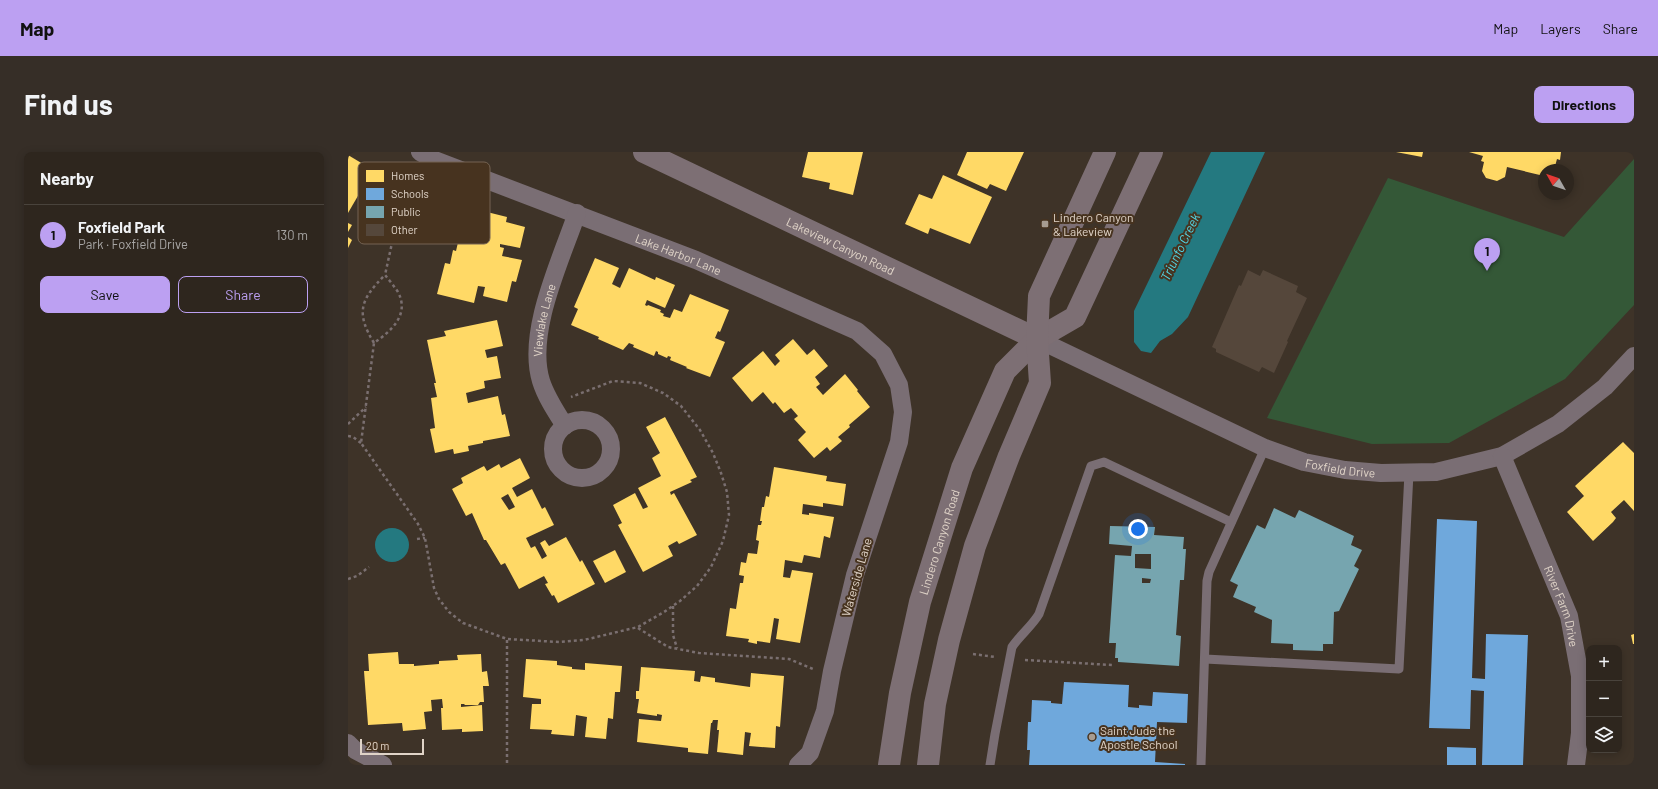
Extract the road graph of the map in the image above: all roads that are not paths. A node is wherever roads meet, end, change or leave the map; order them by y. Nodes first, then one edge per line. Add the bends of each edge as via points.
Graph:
1 (644, 152) edge
2 (1105, 152) edge
3 (1152, 152) edge
4 (429, 154) edge
5 (449, 162) edge
6 (490, 179) edge
7 (577, 214) junction
8 (1038, 339) junction
9 (1634, 356) edge
10 (899, 385) joint
11 (565, 426) dead end
12 (1265, 448) junction
13 (1502, 456) junction
14 (1409, 473) junction
15 (1231, 522) junction
16 (1205, 659) junction
17 (348, 743) edge
18 (383, 765) edge
19 (798, 765) edge
20 (889, 765) edge
21 (928, 765) edge
22 (990, 765) edge
23 (1201, 765) edge
24 (1576, 765) edge

1 - 8 street, Lakeview Canyon Road
2 - 8 street via 1039,296
3 - 8 street, Lindero Canyon Road via 1075,317
4 - 5 street, Lake Harbor Lane
6 - 7 street, Lake Harbor Lane
7 - 10 street, Lake Harbor Lane via 696,260 857,331 883,354
7 - 11 street, Viewlake Lane via 541,316 537,349 541,380
8 - 12 street, Foxfield Drive
8 - 20 street, Lindero Canyon Road via 1005,371 962,468 920,602 900,693
8 - 21 street via 1040,383 975,546 949,640 935,704
9 - 13 street, Foxfield Drive via 1605,387 1558,424
10 - 19 street, Waterside Lane via 903,412 899,442 855,575 825,711 810,753
12 - 14 street, Foxfield Drive via 1304,462 1345,470 1381,474
12 - 15 lane
13 - 14 street, Foxfield Drive via 1436,472
13 - 24 street, River Farm Drive via 1569,616 1580,676 1580,734
14 - 16 lane via 1399,669
15 - 16 lane via 1207,581
15 - 22 lane via 1104,462 1091,466 1039,614 1015,643 1009,659
16 - 23 lane
17 - 18 street via 355,750

